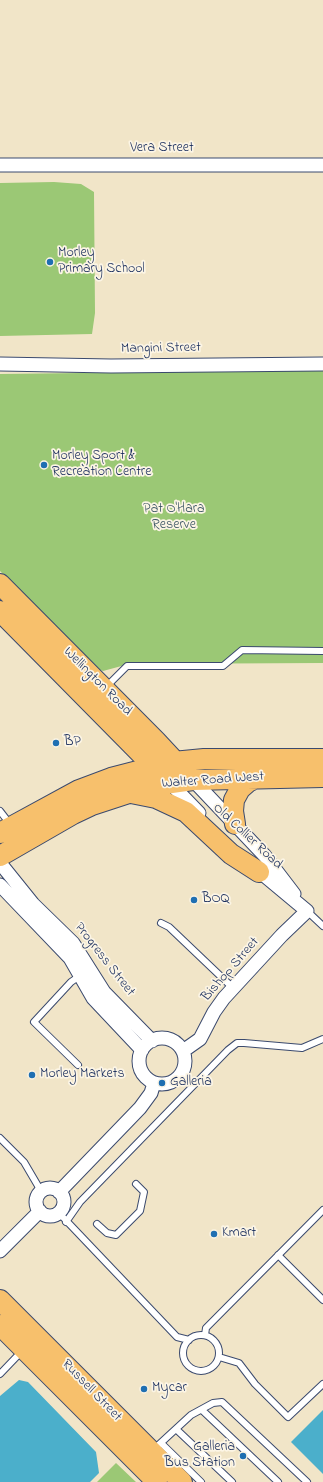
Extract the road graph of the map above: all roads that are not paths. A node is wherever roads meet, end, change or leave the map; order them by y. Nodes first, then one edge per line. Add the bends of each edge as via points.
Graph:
1 (0, 165) edge
2 (323, 165) edge
3 (0, 364) edge
4 (323, 364) edge
5 (0, 584) edge
6 (0, 611) edge
7 (323, 651) edge
8 (97, 696) junction
9 (123, 735) junction
10 (323, 759) edge
11 (164, 765) junction
12 (323, 776) edge
13 (258, 777) junction
14 (111, 778) junction
15 (193, 780) junction
16 (169, 782) junction
17 (128, 793) junction
18 (4, 823) edge
19 (235, 824) junction
20 (0, 856) edge
21 (0, 863) edge
22 (259, 872) junction
23 (0, 885) edge
24 (310, 914) junction
25 (161, 923) dead end
26 (323, 923) edge
27 (323, 926) edge
28 (323, 930) edge
29 (86, 972) junction
30 (233, 988) junction
31 (323, 1038) edge
32 (152, 1040) junction
33 (142, 1050) junction
34 (183, 1051) junction
35 (78, 1065) dead end
36 (154, 1083) junction
37 (0, 1138) edge
38 (136, 1184) dead end
39 (41, 1191) junction
40 (60, 1192) junction
41 (323, 1210) edge
42 (40, 1211) junction
43 (62, 1217) junction
44 (97, 1224) dead end
45 (0, 1251) edge
46 (278, 1255) junction
47 (0, 1300) edge
48 (323, 1300) edge
49 (0, 1325) edge
50 (205, 1336) junction
51 (189, 1340) junction
52 (24, 1349) junction
53 (219, 1357) junction
54 (0, 1374) edge
55 (323, 1384) edge
56 (202, 1410) junction
57 (176, 1429) junction
58 (146, 1453) junction
59 (157, 1482) edge
60 (182, 1482) edge
61 (201, 1482) edge
62 (232, 1482) edge
63 (278, 1482) edge
64 (307, 1482) edge

1 - 2 street, Vera Street
3 - 4 street, Mangini Street
5 - 8 main road, Wellington Road
6 - 8 main road, Wellington Road
7 - 8 lane via 242,650 223,666 127,666
8 - 9 main road, Wellington Road
8 - 11 main road, Wellington Road via 156,741
9 - 11 main road, Wellington Road
9 - 14 main road via 127,750 125,758
10 - 11 main road, Walter Road West via 204,759
11 - 14 main road, Walter Road West
11 - 15 main road, Wellington Road
11 - 16 main road, Wellington Road
12 - 13 main road, Walter Road West
13 - 15 main road, Walter Road West
13 - 19 main road via 240,789 234,800
14 - 18 main road, Walter Road West
15 - 16 main road, Walter Road West
15 - 19 street, Old Collier Road
16 - 17 main road, Walter Road West
16 - 22 street, Old Collier Road
17 - 20 main road, Walter Road West via 73,814
17 - 22 main road via 156,798 186,812 231,854
19 - 24 street, Old Collier Road via 265,856
21 - 29 street, Progress Street via 33,904 73,944
22 - 24 street, Old Collier Road
23 - 29 street, Progress Street
24 - 26 lane
24 - 27 lane, Old Collier Road
24 - 28 lane
24 - 30 street, Bishop Street via 282,935
25 - 30 lane via 169,927
29 - 32 street, Progress Street
29 - 33 street, Progress Street via 93,998
29 - 35 lane via 71,982 34,1022
30 - 34 street, Bishop Street via 214,1012 200,1039
31 - 43 lane via 302,1048 237,1043 80,1202
32 - 33 street
32 - 34 street via 166,1038 175,1042
33 - 36 street via 139,1066 141,1072 148,1081
34 - 36 street via 184,1069 177,1079 166,1084
36 - 40 street via 151,1093 140,1108
37 - 39 lane via 24,1162
38 - 44 lane via 144,1192 140,1211 116,1235 107,1233
39 - 40 street via 48,1188
39 - 42 street via 36,1201
40 - 43 street via 64,1202
41 - 46 lane
42 - 43 street via 47,1215
42 - 45 street
43 - 51 lane via 177,1337
46 - 48 lane
46 - 50 lane via 206,1328
47 - 58 main road, Russell Street
49 - 52 main road, Russell Street
50 - 51 lane via 196,1336
50 - 53 lane via 216,1342
51 - 53 lane via 183,1355 192,1369 209,1370
52 - 54 lane
52 - 58 main road, Russell Street
53 - 55 lane via 239,1363 255,1384 288,1418
56 - 57 lane via 191,1414
56 - 63 lane
56 - 64 lane via 213,1403 222,1402
57 - 58 lane
57 - 62 lane
58 - 59 main road, Russell Street
58 - 60 main road, Russell Street
58 - 61 lane

